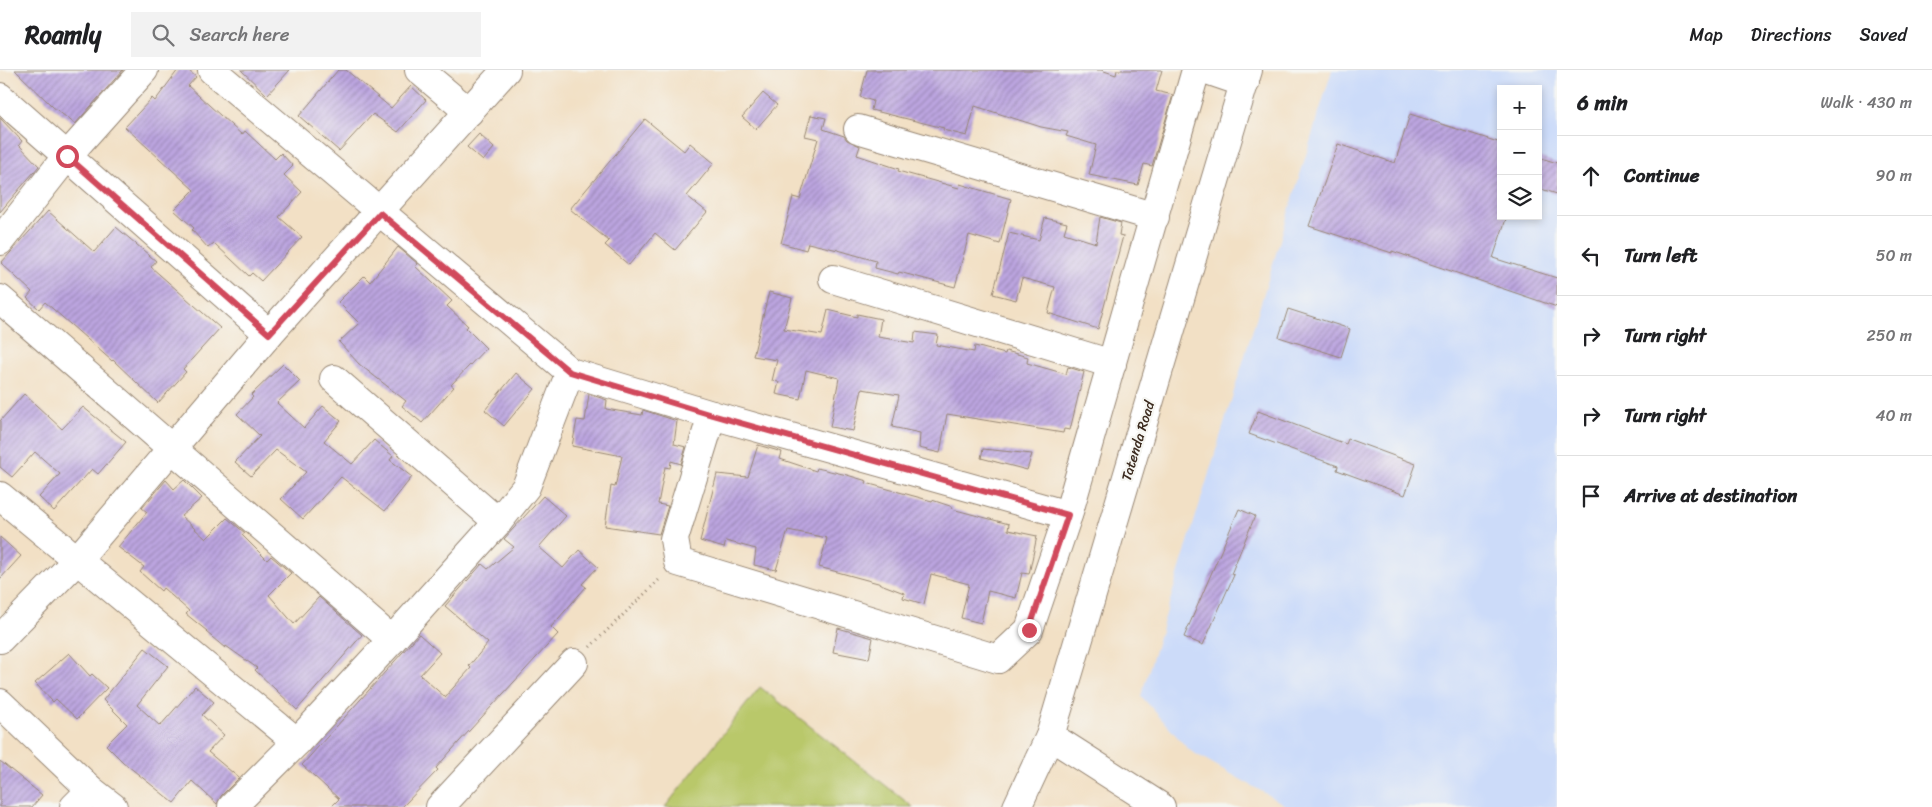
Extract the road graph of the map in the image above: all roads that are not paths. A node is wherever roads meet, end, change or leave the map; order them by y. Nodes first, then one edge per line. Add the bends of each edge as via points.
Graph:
1 (144, 70) edge
2 (212, 70) edge
3 (419, 70) edge
4 (506, 70) edge
5 (1196, 70) edge
6 (1207, 70) edge
7 (1246, 76) edge
8 (0, 97) edge
9 (469, 112) junction
10 (858, 129) dead end
11 (67, 156) junction
12 (380, 213) junction
13 (1155, 217) junction
14 (0, 241) edge
15 (833, 279) dead end
16 (0, 299) edge
17 (269, 334) junction
18 (1112, 364) junction
19 (570, 372) junction
20 (334, 379) dead end
21 (712, 415) junction
22 (172, 450) junction
23 (0, 496) edge
24 (1068, 515) junction
25 (498, 522) junction
26 (76, 561) junction
27 (0, 639) edge
28 (392, 640) junction
29 (574, 663) road end
30 (0, 702) edge
31 (1050, 736) junction
32 (298, 742) junction
33 (83, 798) edge
34 (113, 807) edge
35 (232, 807) edge
36 (440, 807) edge
37 (1017, 807) edge
38 (1161, 807) edge

1 - 11 street
2 - 12 street
3 - 9 street
4 - 9 street
5 - 13 street
6 - 7 street
7 - 31 street, Tatenda Road
8 - 11 street
9 - 12 street
10 - 13 street
11 - 14 street
11 - 17 street
12 - 17 street
12 - 19 street
13 - 18 street
15 - 18 street
16 - 22 street
17 - 22 street
18 - 24 street
19 - 21 street
19 - 25 street via 526,487
20 - 25 street
21 - 24 street
21 - 24 street via 674,539 678,562 998,660 1029,630
22 - 26 street
22 - 28 street
23 - 26 street
25 - 28 street
26 - 27 street
26 - 32 street
28 - 32 street
29 - 36 street
30 - 33 street
31 - 37 street, Tatenda Road
31 - 38 street
32 - 35 street
33 - 34 street

